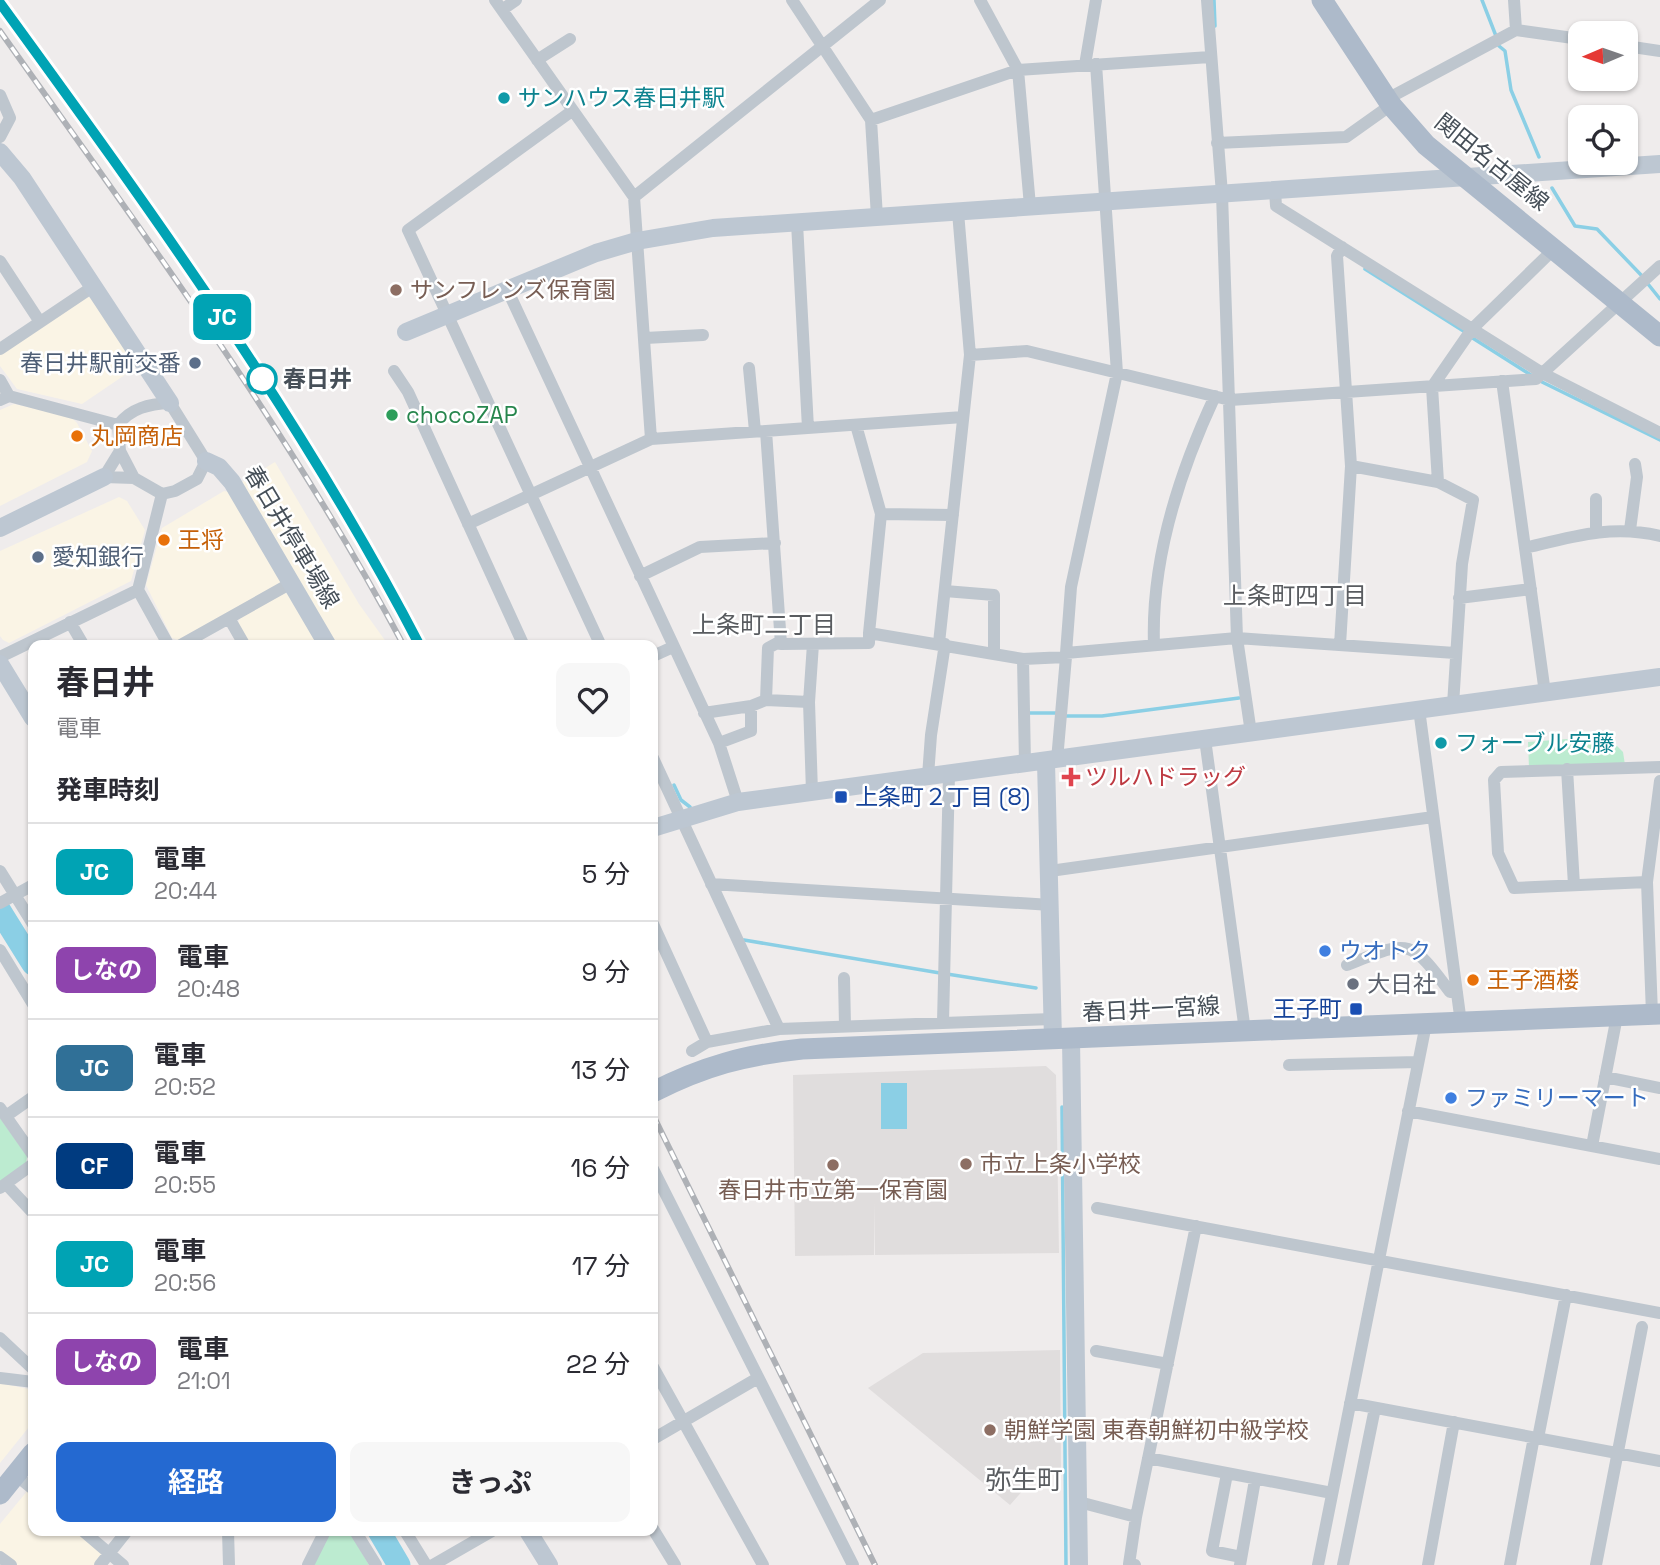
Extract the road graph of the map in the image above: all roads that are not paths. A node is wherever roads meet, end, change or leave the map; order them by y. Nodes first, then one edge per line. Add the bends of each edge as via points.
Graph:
1 (516, 0) edge
2 (792, 0) edge
3 (880, 0) edge
4 (980, 0) edge
5 (1096, 0) edge
6 (1207, 0) edge
7 (1322, 0) edge
8 (1514, 0) edge
9 (498, 5) edge
10 (1516, 30) junction
11 (1568, 38) edge
12 (570, 39) dead end
13 (824, 44) junction
14 (1638, 48) edge
15 (1660, 51) edge
16 (1210, 57) junction
17 (537, 60) junction
18 (1091, 65) junction
19 (1018, 70) junction
20 (0, 95) edge
21 (1389, 102) junction
22 (572, 111) junction
23 (871, 120) junction
24 (0, 137) edge
25 (1217, 144) junction
26 (0, 152) edge
27 (1660, 164) edge
28 (1465, 177) junction
29 (1275, 190) junction
30 (1222, 194) junction
31 (634, 197) junction
32 (1106, 202) junction
33 (1030, 206) junction
34 (958, 212) junction
35 (877, 217) junction
36 (797, 223) junction
37 (637, 241) junction
38 (1342, 247) junction
39 (1555, 248) junction
40 (0, 261) edge
41 (1660, 266) edge
42 (94, 286) junction
43 (507, 289) junction
44 (1622, 303) junction
45 (448, 313) junction
46 (40, 322) junction
47 (1472, 330) junction
48 (406, 331) dead end
49 (703, 335) dead end
50 (1660, 336) edge
51 (645, 338) junction
52 (0, 349) edge
53 (970, 355) junction
54 (749, 368) dead end
55 (394, 371) dead end
56 (1117, 373) junction
57 (1544, 374) junction
58 (0, 380) edge
59 (1502, 382) junction
60 (1432, 387) junction
61 (1347, 392) junction
62 (1215, 397) junction
63 (5, 398) edge
64 (1230, 400) junction
65 (170, 403) junction
66 (963, 418) junction
67 (118, 425) junction
68 (856, 425) junction
69 (808, 428) junction
70 (761, 431) junction
71 (1660, 433) edge
72 (651, 439) junction
73 (120, 451) junction
74 (206, 461) junction
75 (1635, 464) dead end
76 (1351, 466) junction
77 (591, 469) junction
78 (104, 477) junction
79 (134, 478) junction
80 (1438, 482) junction
81 (162, 494) junction
82 (532, 495) junction
83 (1596, 499) dead end
84 (881, 514) junction
85 (953, 515) junction
86 (468, 524) junction
87 (0, 528) edge
88 (1596, 530) junction
89 (1630, 530) junction
90 (1660, 536) edge
91 (775, 543) junction
92 (1525, 548) junction
93 (640, 576) junction
94 (293, 582) junction
95 (1531, 589) junction
96 (138, 590) junction
97 (945, 591) junction
98 (1459, 598) junction
99 (229, 618) junction
100 (70, 622) junction
101 (869, 632) junction
102 (1237, 638) junction
103 (34, 640) edge
104 (80, 640) edge
105 (166, 640) edge
106 (190, 640) edge
107 (241, 640) edge
108 (325, 640) edge
109 (521, 640) edge
110 (598, 640) edge
111 (781, 641) junction
112 (28, 643) edge
113 (813, 644) junction
114 (942, 644) junction
115 (1154, 645) junction
116 (1340, 645) junction
117 (673, 647) junction
118 (1455, 653) junction
119 (658, 654) edge
120 (994, 654) junction
121 (1066, 655) junction
122 (0, 657) edge
123 (1024, 659) junction
124 (0, 664) edge
125 (1660, 677) edge
126 (1545, 693) junction
127 (766, 700) junction
128 (809, 702) junction
129 (1453, 705) junction
130 (751, 706) junction
131 (1419, 709) junction
132 (28, 710) edge
133 (704, 713) junction
134 (1251, 733) junction
135 (1205, 739) junction
136 (719, 743) junction
137 (1052, 761) junction
138 (1025, 764) junction
139 (1660, 767) edge
140 (658, 769) edge
141 (1567, 769) junction
142 (949, 774) junction
143 (928, 776) junction
144 (1660, 781) edge
145 (813, 792) junction
146 (738, 802) junction
147 (1433, 817) junction
148 (680, 818) junction
149 (658, 826) edge
150 (1219, 847) junction
151 (0, 871) edge
152 (1050, 871) junction
153 (1647, 882) junction
154 (711, 884) junction
155 (1574, 885) junction
156 (28, 888) edge
157 (9, 899) edge
158 (946, 901) junction
159 (1051, 905) junction
160 (28, 919) edge
161 (658, 935) edge
162 (0, 950) edge
163 (1347, 965) dead end
164 (844, 978) dead end
165 (1457, 992) junction
166 (28, 996) edge
167 (1656, 1014) edge
168 (1617, 1016) junction
169 (943, 1022) junction
170 (1461, 1023) junction
171 (1426, 1024) junction
172 (845, 1026) junction
173 (779, 1029) junction
174 (1245, 1031) junction
175 (1059, 1032) junction
176 (707, 1042) junction
177 (692, 1051) dead end
178 (1418, 1062) junction
179 (1289, 1065) dead end
180 (1605, 1077) junction
181 (1660, 1088) edge
182 (658, 1090) edge
183 (28, 1100) edge
184 (1408, 1111) junction
185 (3, 1112) edge
186 (1592, 1146) junction
187 (28, 1148) edge
188 (1660, 1159) edge
189 (28, 1168) edge
190 (658, 1179) edge
191 (3, 1186) edge
192 (28, 1208) edge
193 (1097, 1208) dead end
194 (1196, 1226) junction
195 (1378, 1259) junction
196 (1566, 1295) junction
197 (1660, 1313) edge
198 (1642, 1327) dead end
199 (0, 1338) edge
200 (1096, 1351) dead end
201 (28, 1364) edge
202 (1168, 1364) junction
203 (658, 1376) edge
204 (0, 1378) edge
205 (758, 1378) junction
206 (28, 1381) edge
207 (1350, 1403) junction
208 (1375, 1408) junction
209 (682, 1421) junction
210 (1454, 1422) junction
211 (658, 1436) edge
212 (1536, 1438) junction
213 (1618, 1454) junction
214 (1148, 1458) junction
215 (28, 1459) edge
216 (1660, 1461) edge
217 (1227, 1474) junction
218 (16, 1475) junction
219 (1255, 1480) junction
220 (28, 1485) edge
221 (1332, 1493) junction
222 (0, 1494) edge
223 (1079, 1502) junction
224 (1136, 1517) junction
225 (89, 1536) edge
226 (123, 1536) edge
227 (228, 1536) edge
228 (322, 1536) edge
229 (358, 1536) edge
230 (408, 1536) edge
231 (483, 1536) edge
232 (531, 1536) edge
233 (658, 1536) edge
234 (110, 1553) junction
235 (0, 1557) edge
236 (1241, 1561) edge
237 (11, 1565) edge
238 (100, 1565) edge
239 (123, 1565) edge
240 (229, 1565) edge
241 (308, 1565) edge
242 (376, 1565) edge
243 (426, 1565) edge
244 (433, 1565) edge
245 (549, 1565) edge
246 (675, 1565) edge
247 (763, 1565) edge
248 (853, 1565) edge
249 (1079, 1565) edge
250 (1135, 1565) edge
251 (1318, 1565) edge
252 (1343, 1565) edge
253 (1428, 1565) edge
254 (1510, 1565) edge
255 (1597, 1565) edge

1 - 9 street
2 - 13 street
3 - 13 street
4 - 19 street
5 - 18 street
6 - 16 street
7 - 21 main road, 関田名古屋線
8 - 10 street
9 - 17 street
10 - 11 street
10 - 21 street
12 - 17 street
13 - 23 street
13 - 31 street
14 - 15 street
16 - 18 street
16 - 25 street
17 - 22 street
18 - 19 street
18 - 32 street
19 - 23 street
19 - 33 street
20 - 24 street via 10,118
21 - 25 street via 1346,136
21 - 28 main road, 関田名古屋線 via 1426,145
22 - 31 street
22 - 45 street via 408,230
23 - 35 street
25 - 30 street
26 - 42 street
27 - 28 street
28 - 29 street
28 - 39 main road, 関田名古屋線
29 - 30 street
29 - 38 street via 1276,206
30 - 32 street
30 - 64 street
31 - 37 street
32 - 33 street
32 - 56 street
33 - 34 street
34 - 35 street
34 - 53 street
35 - 36 street
36 - 37 street via 713,228
36 - 69 street
37 - 43 street
37 - 51 street
38 - 47 street
38 - 61 street via 1337,256
39 - 44 main road, 関田名古屋線
39 - 47 street
40 - 46 street
41 - 44 street
42 - 46 street
42 - 65 street
43 - 45 street
43 - 77 street
44 - 50 main road, 関田名古屋線
44 - 57 street
45 - 48 street
45 - 82 street
46 - 52 street
47 - 57 street
47 - 60 street
49 - 51 street
51 - 72 street
53 - 56 street via 1027,351
53 - 66 street
54 - 70 street
55 - 86 street
56 - 62 street
56 - 121 street via 1070,587
57 - 59 street
57 - 71 street
58 - 63 street
59 - 60 street
59 - 92 street
60 - 61 street
60 - 80 street
61 - 64 street
61 - 76 street
62 - 64 street
62 - 115 street via 1195,440 1156,577
63 - 67 street
64 - 102 street
65 - 67 street via 149,404 126,415
65 - 74 street
66 - 68 street
66 - 85 street
67 - 73 street
68 - 69 street
68 - 84 street
69 - 70 street
70 - 72 street
70 - 91 street
72 - 77 street
73 - 78 street
73 - 79 street
74 - 81 street via 197,479
74 - 94 street, 春日井停車場線 via 228,476
75 - 89 street
76 - 80 street
76 - 116 street
77 - 82 street
77 - 93 street
78 - 79 street
78 - 87 street
79 - 81 street
80 - 98 street via 1473,500
81 - 96 street
82 - 86 street
82 - 110 street
83 - 88 street
84 - 85 street
84 - 101 street
85 - 97 street
86 - 109 street
88 - 89 street
88 - 92 street
89 - 90 street
91 - 93 street via 700,547
91 - 111 street
92 - 95 street
93 - 117 street
94 - 99 street
94 - 108 street, 春日井停車場線
95 - 98 street
95 - 126 street
96 - 100 street
96 - 105 street
97 - 114 street
97 - 120 street via 993,595
98 - 118 street
99 - 106 street
99 - 107 street
100 - 103 street
100 - 104 street
101 - 113 street via 869,643
101 - 114 street
102 - 115 street
102 - 116 street
102 - 134 street
111 - 113 street
111 - 127 street via 768,648
112 - 122 street
113 - 128 street
114 - 120 street
114 - 143 street
115 - 121 street
116 - 118 street
117 - 119 street
117 - 133 street
118 - 129 street
120 - 123 street
121 - 123 street
121 - 137 street
123 - 138 street
124 - 132 street
125 - 126 street
126 - 129 street
127 - 128 street
127 - 130 street
128 - 145 street
129 - 131 street
130 - 133 street
130 - 136 street via 751,731
131 - 134 street
131 - 147 street
133 - 136 street
134 - 135 street
135 - 137 street
135 - 150 street
136 - 146 street
137 - 138 street
137 - 152 street
138 - 142 street
139 - 141 street
140 - 148 street
141 - 155 street
141 - 155 street via 1501,772 1494,780 1497,841 1514,888
142 - 143 street
142 - 158 street
143 - 145 street
144 - 153 street
145 - 146 street
146 - 148 street
147 - 150 street
147 - 165 street
148 - 149 street
148 - 154 street
150 - 152 street
150 - 174 street
151 - 157 street
152 - 159 street
153 - 155 street
153 - 167 street
154 - 158 street
154 - 173 street
156 - 157 street
157 - 160 street
158 - 159 street
158 - 169 street
159 - 175 street
161 - 176 street
162 - 166 street
163 - 165 street via 1395,946 1409,948 1431,966 1450,992
164 - 172 street
165 - 170 street
167 - 168 main road, 春日井一宮線
168 - 170 main road, 春日井一宮線
168 - 180 street
169 - 172 street
169 - 175 street
170 - 171 main road, 春日井一宮線
171 - 174 main road, 春日井一宮線
171 - 178 street
172 - 173 street
173 - 176 street
174 - 175 main road, 春日井一宮線
175 - 182 main road, 春日井一宮線 via 1024,1040 758,1053 709,1066
175 - 223 street
176 - 177 street
178 - 179 street
178 - 184 street
180 - 181 street
180 - 186 street
183 - 185 street
184 - 186 street
184 - 195 street
185 - 187 street
186 - 188 street
189 - 191 street
190 - 205 street
191 - 192 street
193 - 194 street
194 - 195 street
194 - 202 street
195 - 196 street
195 - 207 street
196 - 197 street
196 - 212 street
198 - 213 street
199 - 201 street
200 - 202 street
202 - 214 street
203 - 209 street
204 - 206 street
205 - 209 street
205 - 248 street
207 - 208 street
207 - 221 street
208 - 210 street
208 - 252 street
209 - 211 street
209 - 247 street
210 - 212 street
210 - 253 street
212 - 213 street
212 - 254 street
213 - 216 street
213 - 255 street
214 - 217 street
214 - 224 street
215 - 218 main road
217 - 219 street
217 - 236 street via 1212,1551
218 - 220 street
218 - 222 main road
219 - 221 street
219 - 236 street
221 - 251 street
223 - 224 street
223 - 249 street
224 - 250 street via 1129,1564
225 - 234 street
226 - 234 street
227 - 240 street
228 - 241 street
229 - 242 street
230 - 243 street
231 - 244 street
232 - 245 street
233 - 246 street
234 - 238 street
234 - 239 street
235 - 237 street

